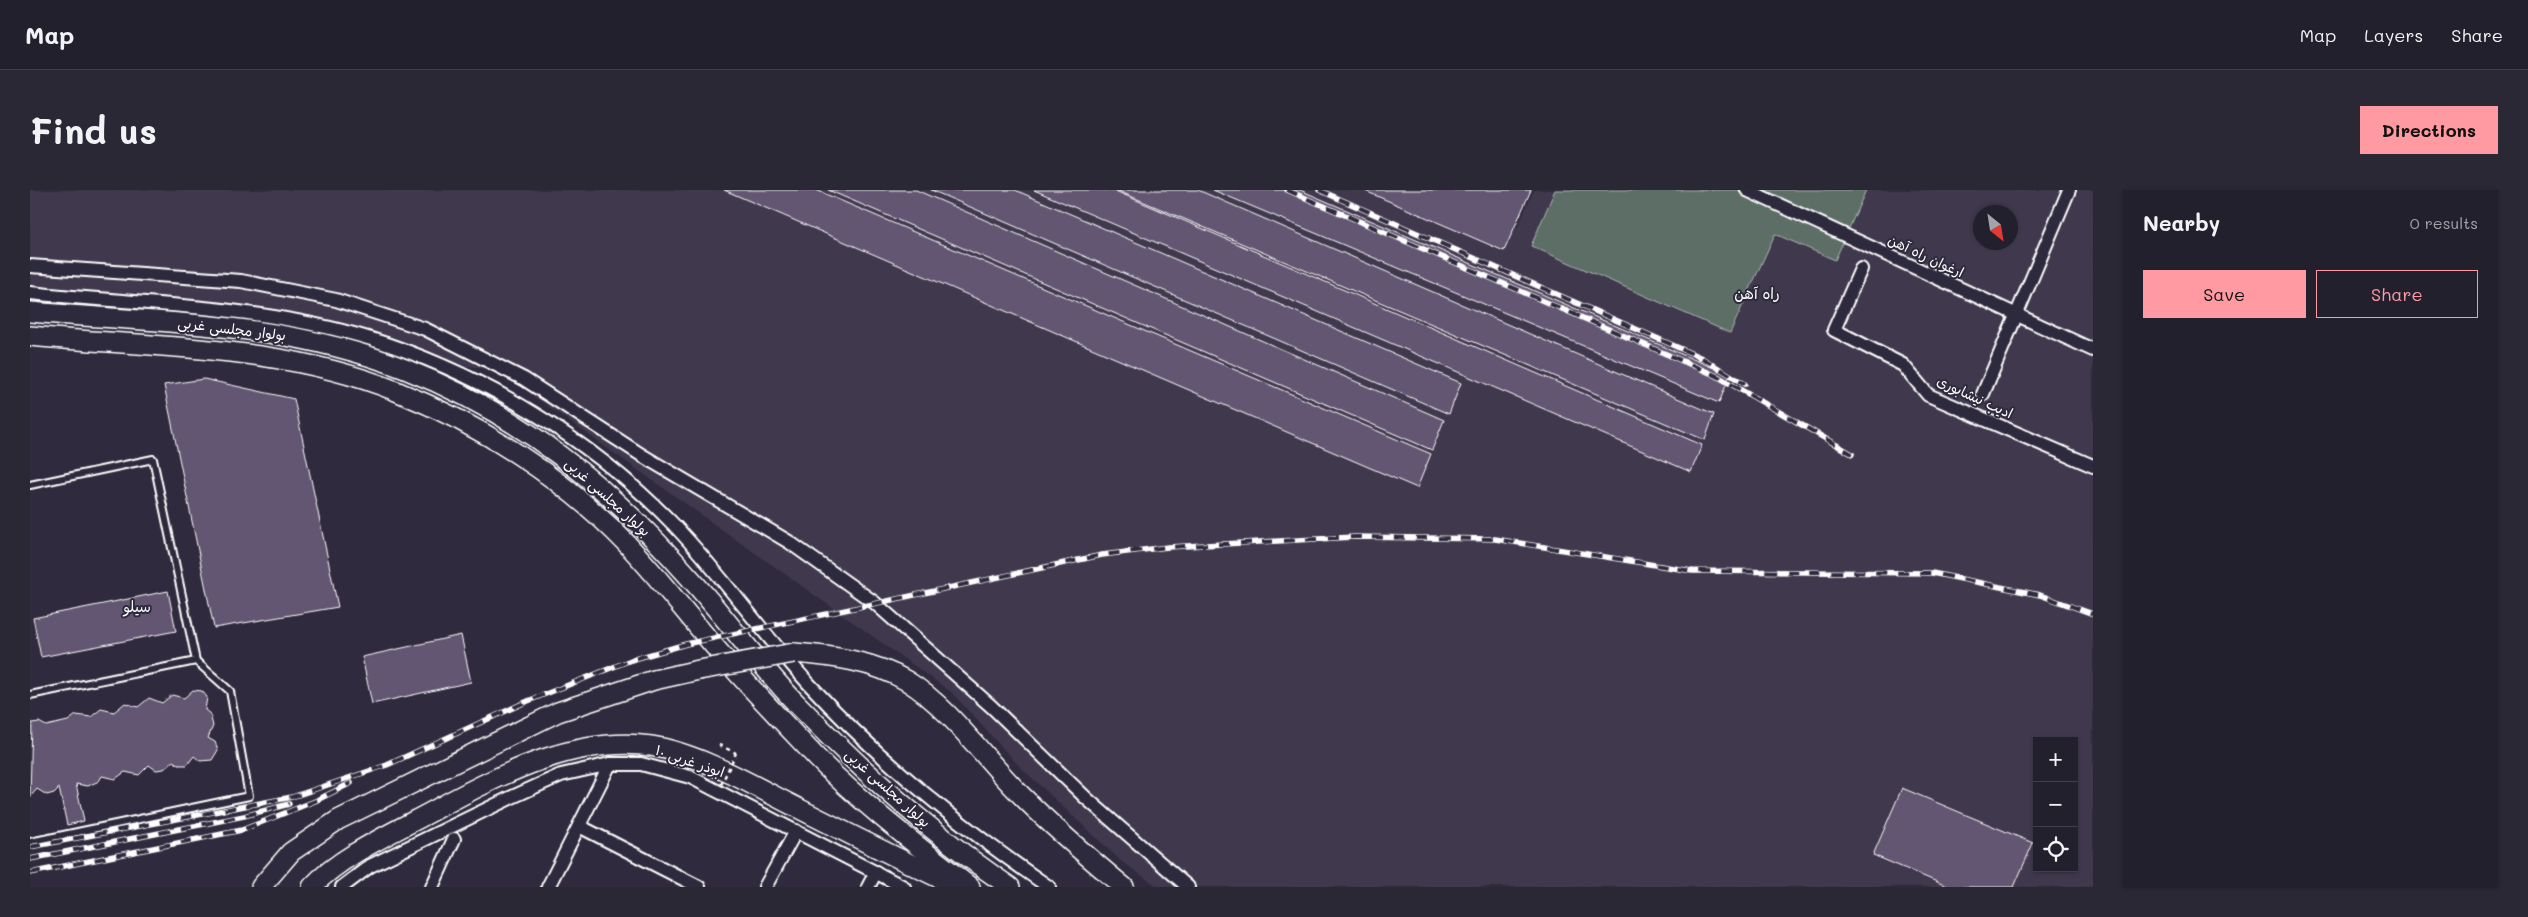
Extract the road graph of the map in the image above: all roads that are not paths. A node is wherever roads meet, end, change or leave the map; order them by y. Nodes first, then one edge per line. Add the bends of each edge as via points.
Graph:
1 (1747, 190) edge
2 (2069, 190) edge
3 (30, 266) edge
4 (1861, 269) dead end
5 (30, 293) edge
6 (30, 312) edge
7 (2017, 314) junction
8 (30, 336) edge
9 (2093, 350) edge
10 (1983, 394) dead end
11 (2093, 466) edge
12 (30, 485) edge
13 (196, 661) junction
14 (30, 695) edge
15 (610, 764) junction
16 (580, 826) junction
17 (796, 831) junction
18 (454, 838) dead end
19 (30, 842) edge
20 (876, 872) junction
21 (261, 887) edge
22 (312, 887) edge
23 (342, 887) edge
24 (432, 887) edge
25 (548, 887) edge
26 (699, 887) edge
27 (765, 887) edge
28 (868, 887) edge
29 (904, 887) edge
30 (958, 887) edge
31 (970, 887) edge
32 (1010, 887) edge
33 (1049, 887) edge
34 (1124, 887) edge
35 (1188, 887) edge

1 - 7 street, ارغوان راه آهن
2 - 7 street
3 - 35 street via 241,281 336,300 425,329 524,379 643,456 789,542 875,603
4 - 11 street, ادیب نیشابوری via 1834,330 1904,365 1928,395
5 - 33 street via 202,306 310,322 430,361 534,413 591,452 673,524 804,679 896,770 1000,853
6 - 32 main road, بولوار مجلسی غربی via 266,331 328,344 404,368 472,398 534,434 584,472 644,529 691,578 797,704 892,796
7 - 9 street, ارغوان راه آهن
7 - 10 street
8 - 31 main road, بولوار مجلسی غربی via 165,345 263,356 320,368 394,390 461,420 567,490 626,543 690,614 719,652 820,761 880,815
12 - 13 lane via 153,459
13 - 14 lane
13 - 19 lane via 230,691 249,796
15 - 16 street
15 - 17 street via 642,764 690,777
15 - 23 street via 561,775 519,794 370,866
16 - 25 street
16 - 26 street
17 - 20 street
17 - 27 street
18 - 24 street
20 - 28 street
20 - 29 street
21 - 34 main road, bridge via 291,852 338,820 558,712 654,680 794,653 832,656 874,666 907,682 938,706 1022,796
22 - 30 main road, ابوذر غربی ۱۰ via 358,852 462,795 533,763 570,752 611,746 651,746 690,758 741,779

